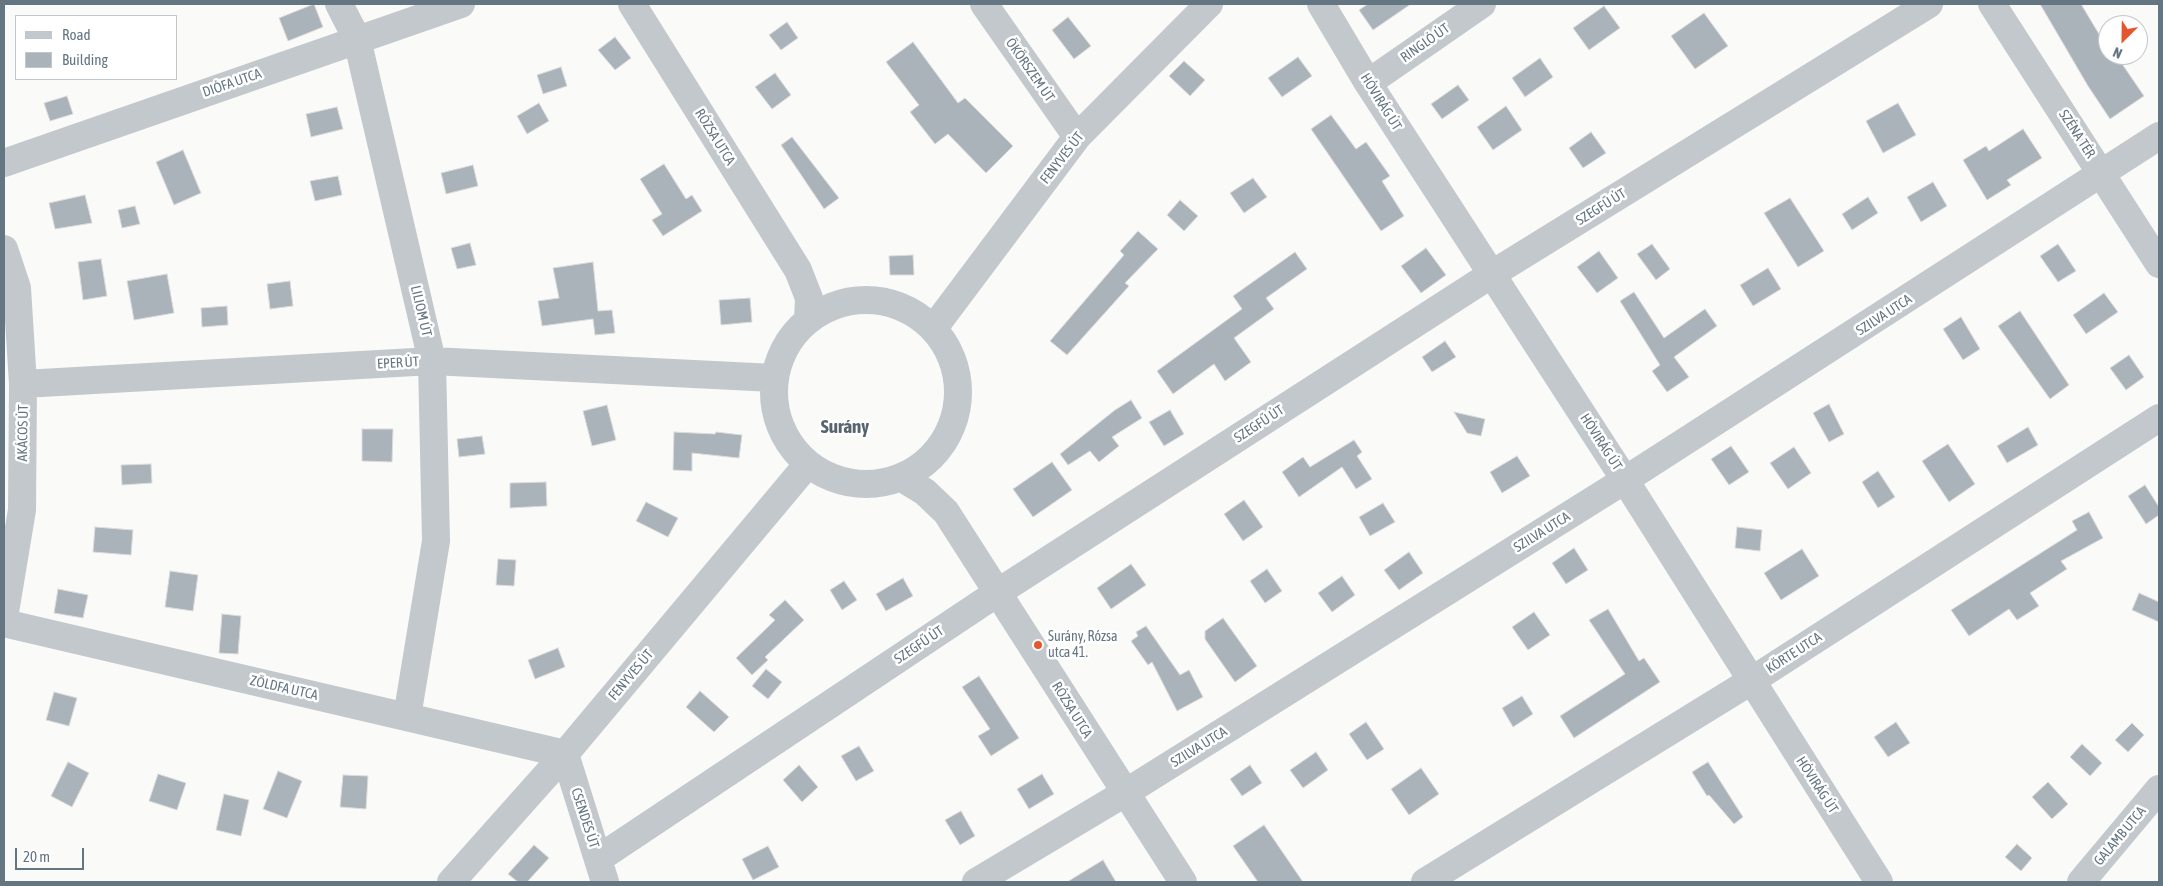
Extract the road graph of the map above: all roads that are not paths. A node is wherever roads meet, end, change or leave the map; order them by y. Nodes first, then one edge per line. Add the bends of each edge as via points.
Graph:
1 (339, 4) edge
2 (460, 4) edge
3 (632, 4) edge
4 (984, 4) edge
5 (1209, 4) edge
6 (1321, 4) edge
7 (1482, 4) edge
8 (1929, 4) edge
9 (1992, 4) edge
10 (358, 39) junction
11 (1368, 83) junction
12 (2159, 136) edge
13 (1076, 137) junction
14 (4, 163) edge
15 (2103, 174) junction
16 (4, 249) edge
17 (2159, 264) edge
18 (798, 270) junction
19 (1492, 274) junction
20 (853, 301) junction
21 (808, 320) junction
22 (934, 329) junction
23 (432, 361) junction
24 (774, 378) junction
25 (23, 384) junction
26 (2159, 418) edge
27 (938, 451) junction
28 (807, 465) junction
29 (902, 478) junction
30 (1625, 480) junction
31 (946, 512) junction
32 (997, 593) junction
33 (4, 618) edge
34 (4, 623) edge
35 (1751, 681) junction
36 (406, 717) junction
37 (565, 754) junction
38 (2159, 789) edge
39 (1124, 793) junction
40 (602, 871) edge
41 (451, 882) edge
42 (976, 882) edge
43 (1183, 882) edge
44 (1425, 882) edge
45 (1879, 882) edge
46 (2081, 882) edge

1 - 10 street, LILIOM ÚT
2 - 10 street, DIÓFA UTCA
3 - 18 street, RÓZSA UTCA
4 - 13 street, ÖKÖRSZEM ÚT
5 - 13 street, FENYVES ÚT
6 - 11 street, HÓVIRÁG ÚT
7 - 11 street, RINGLÓ ÚT
8 - 19 street, SZEGFŰ ÚT
9 - 15 street, SZÉNA TÉR
10 - 14 street, DIÓFA UTCA
10 - 23 street, LILIOM ÚT
11 - 19 street, HÓVIRÁG ÚT
12 - 15 street, SZILVA UTCA
13 - 22 street, FENYVES ÚT
15 - 17 street, SZÉNA TÉR
15 - 30 street, SZILVA UTCA
16 - 25 street, AKÁCOS ÚT via 17,288
18 - 20 street via 825,289
18 - 21 street via 809,298
19 - 30 street, HÓVIRÁG ÚT
19 - 32 street, SZEGFŰ ÚT
20 - 21 street via 830,307
20 - 22 street via 887,302 909,311
21 - 24 street via 786,344
22 - 27 street via 955,367 958,385 955,418
23 - 24 street, EPER ÚT
23 - 25 street, EPER ÚT
23 - 36 street, LILIOM ÚT via 436,541
24 - 28 street via 776,416 788,444
25 - 33 street, AKÁCOS ÚT via 22,510
26 - 35 street, KÖRTE UTCA
27 - 29 street via 924,465
27 - 31 street via 937,475
28 - 29 street via 836,480 868,486
28 - 37 street, FENYVES ÚT
29 - 31 street via 925,492
30 - 35 street, HÓVIRÁG ÚT
30 - 39 street, SZILVA UTCA
31 - 32 street, RÓZSA UTCA
32 - 39 street, RÓZSA UTCA
32 - 40 street, SZEGFŰ ÚT
34 - 36 street, ZÖLDFA UTCA
35 - 44 street, KÖRTE UTCA
35 - 45 street, HÓVIRÁG ÚT
36 - 37 street, ZÖLDFA UTCA
37 - 40 street, CSENDES ÚT
37 - 41 street, FENYVES ÚT
38 - 46 street, GALAMB UTCA
39 - 42 street, SZILVA UTCA
39 - 43 street, RÓZSA UTCA

